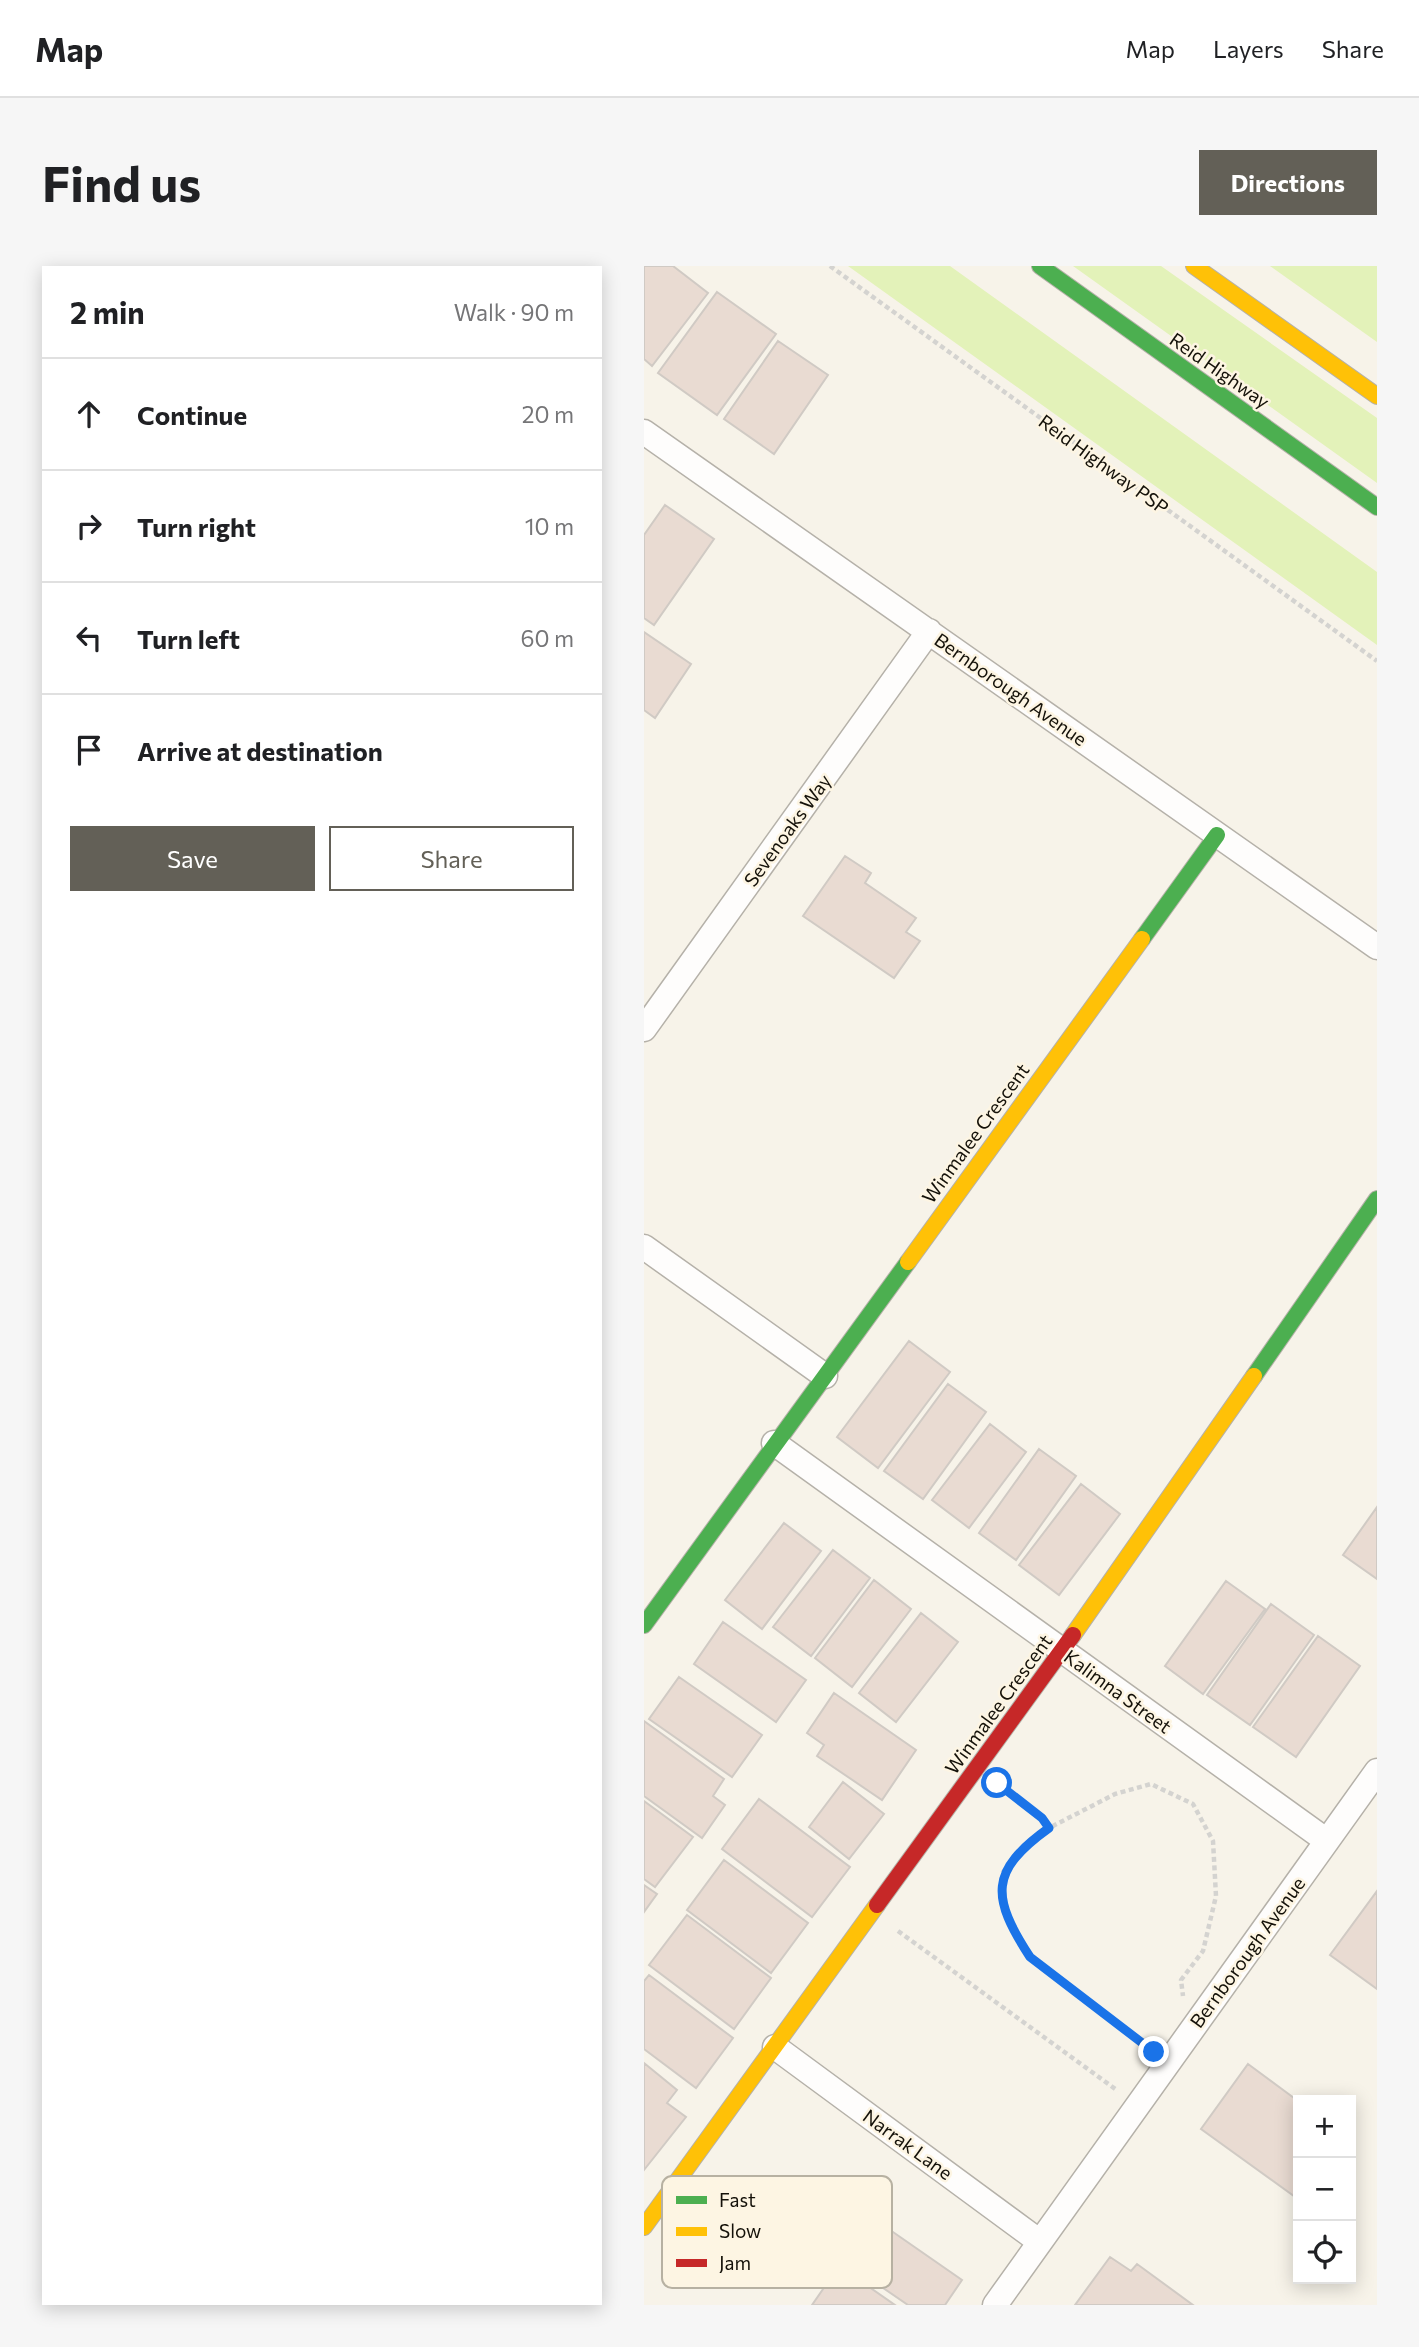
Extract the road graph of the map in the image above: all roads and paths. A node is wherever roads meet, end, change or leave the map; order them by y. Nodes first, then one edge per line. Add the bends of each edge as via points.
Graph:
1 (830, 266) edge
2 (1040, 266) edge
3 (1194, 266) edge
4 (1377, 396) edge
5 (646, 438) edge
6 (1377, 507) edge
7 (929, 631) junction
8 (1377, 661) edge
9 (1216, 835) junction
10 (1377, 947) edge
11 (645, 1025) edge
12 (1377, 1199) edge
13 (644, 1247) edge
14 (825, 1377) junction
15 (774, 1443) junction
16 (653, 1592) edge
17 (644, 1625) edge
18 (1062, 1651) junction
19 (1377, 1771) edge
20 (997, 1783) dead end
21 (1049, 1828) junction
22 (1327, 1841) junction
23 (892, 1927) dead end
24 (1183, 2000) dead end
25 (775, 2047) junction
26 (1154, 2052) dead end
27 (1120, 2093) dead end
28 (681, 2176) edge
29 (662, 2202) edge
30 (644, 2227) edge
31 (1040, 2242) junction
32 (995, 2305) edge

1 - 8 path, Reid Highway PSP
2 - 6 main road, Reid Highway
3 - 4 main road
5 - 7 street, Bernborough Avenue
7 - 9 street, Bernborough Avenue
7 - 11 street, Sevenoaks Way
9 - 10 street, Bernborough Avenue
9 - 14 main road, Winmalee Crescent
12 - 18 main road, Winmalee Crescent
13 - 14 street
14 - 15 main road, Winmalee Crescent
15 - 16 main road, Winmalee Crescent
15 - 18 street, Kalimna Street
16 - 17 main road, Winmalee Crescent
18 - 22 street, Kalimna Street
18 - 25 main road, Winmalee Crescent
19 - 22 street, Bernborough Avenue
20 - 21 path
21 - 24 path via 1115,1794 1151,1784 1193,1804 1213,1841 1216,1896 1203,1951 1181,1980
21 - 26 path via 1023,1846 1003,1872 1001,1891 1008,1920 1030,1957
22 - 31 street, Bernborough Avenue
23 - 27 path
25 - 28 main road, Winmalee Crescent
25 - 31 street, Narrak Lane
29 - 30 main road, Winmalee Crescent
31 - 32 street, Bernborough Avenue

